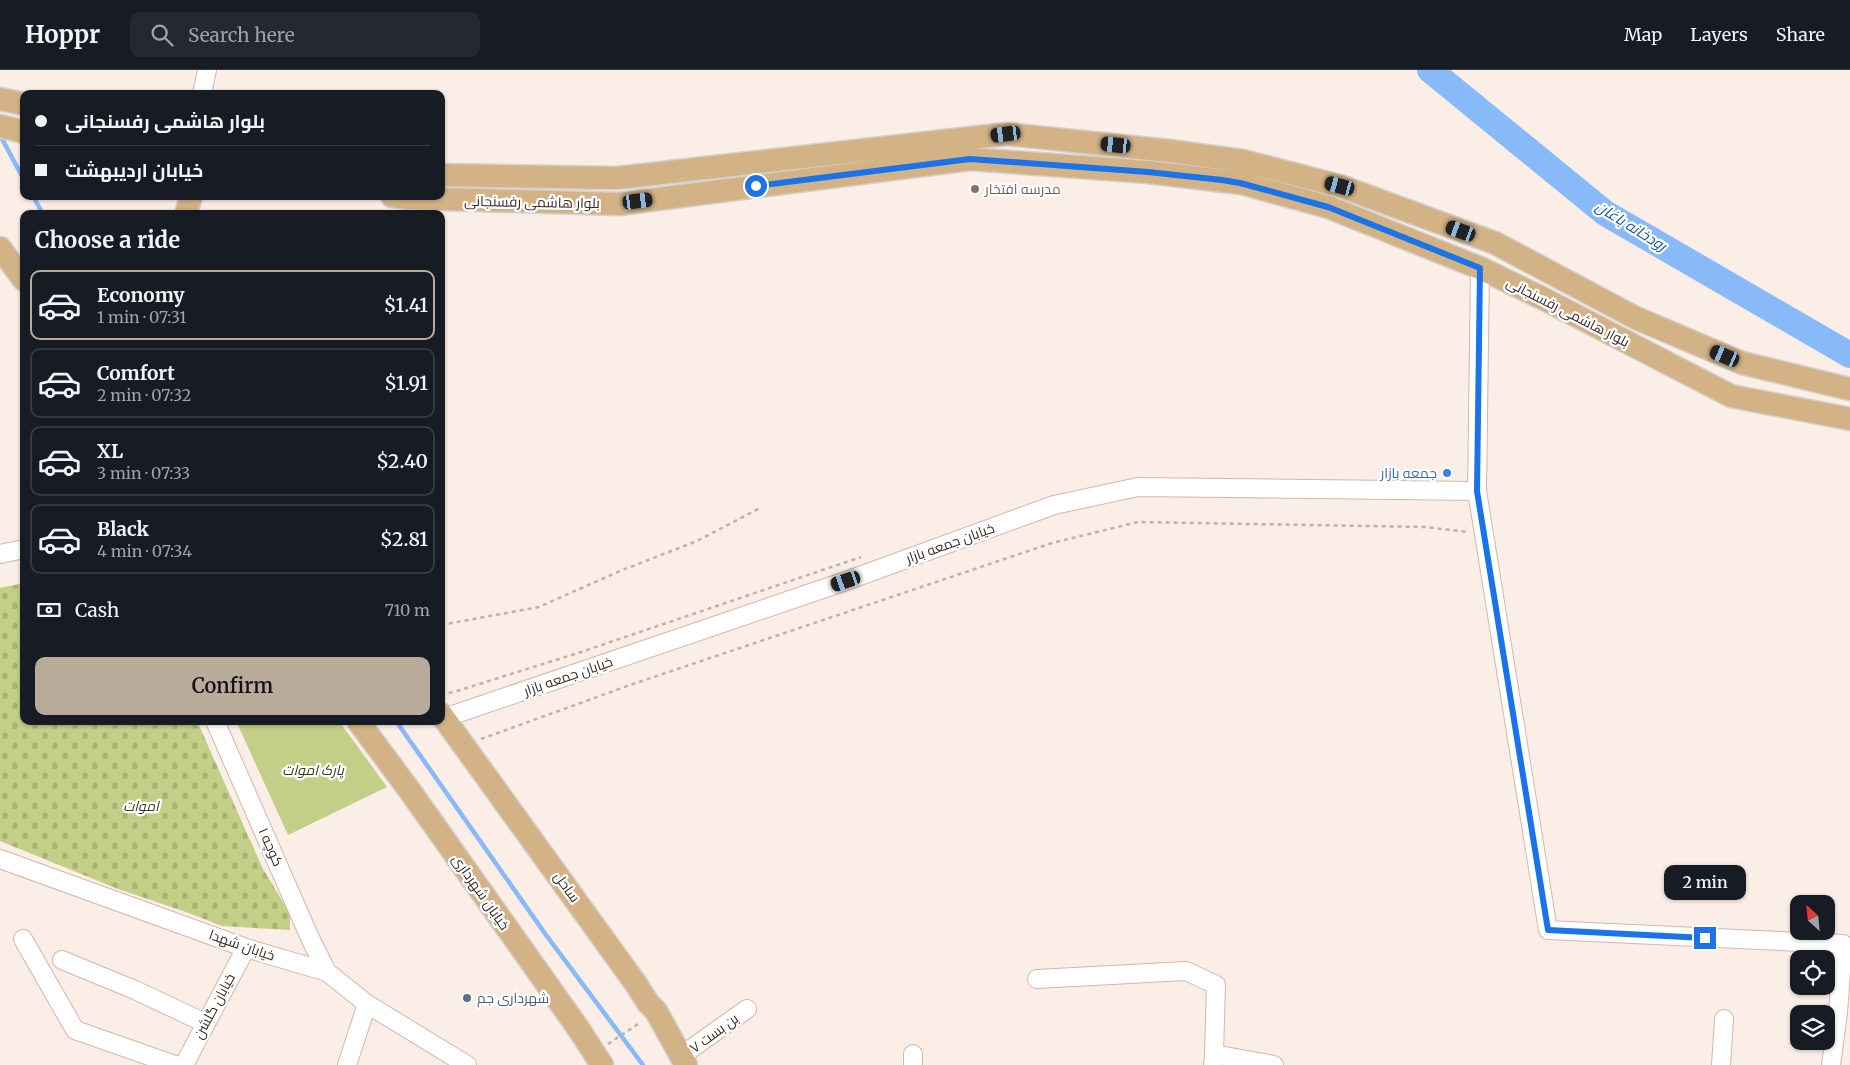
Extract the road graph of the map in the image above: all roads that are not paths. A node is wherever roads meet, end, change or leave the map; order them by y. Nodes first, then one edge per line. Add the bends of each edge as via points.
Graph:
1 (208, 70) edge
2 (203, 90) edge
3 (0, 99) edge
4 (20, 103) edge
5 (0, 126) edge
6 (20, 131) edge
7 (1242, 172) junction
8 (445, 175) edge
9 (445, 198) edge
10 (0, 248) edge
11 (1480, 268) junction
12 (20, 275) edge
13 (1850, 389) edge
14 (1850, 418) edge
15 (1477, 491) junction
16 (20, 550) edge
17 (0, 554) edge
18 (445, 715) edge
19 (445, 719) edge
20 (218, 725) edge
21 (361, 725) edge
22 (0, 859) edge
23 (23, 939) dead end
24 (246, 948) junction
25 (62, 960) dead end
26 (328, 972) junction
27 (1037, 978) dead end
28 (367, 1004) junction
29 (747, 1009) dead end
30 (1724, 1020) dead end
31 (205, 1022) junction
32 (598, 1059) edge
33 (1214, 1059) edge
34 (684, 1061) edge
35 (175, 1065) edge
36 (184, 1065) edge
37 (347, 1065) edge
38 (467, 1065) edge
39 (1274, 1065) edge
40 (1721, 1065) edge
41 (1831, 1065) edge

1 - 2 street
3 - 4 main road
5 - 6 main road
7 - 8 main road, بلوار هاشمی رفسنجانی via 1170,150 1006,134 617,178
7 - 9 main road, بلوار هاشمی رفسنجانی via 1148,172 970,159 619,204
7 - 11 main road, بلوار هاشمی رفسنجانی
7 - 13 main road, بلوار هاشمی رفسنجانی via 1340,186 1495,243 1636,318 1742,364
10 - 12 main road
11 - 14 main road, بلوار هاشمی رفسنجانی via 1731,396
11 - 15 street
15 - 18 street, خیابان جمعه بازار via 1138,486 1054,505 846,581
15 - 41 street via 1548,930 1843,944
16 - 17 street
19 - 34 main road, ساحل via 656,1011
20 - 26 street, کوچه ۱ via 310,938
21 - 32 main road, خیابان شهرداری
22 - 24 street, خیابان شهدا
23 - 35 street via 75,1030
24 - 26 street, خیابان شهدا
24 - 31 street, خیابان گلشن
25 - 31 street
26 - 28 street, خیابان شهدا
27 - 33 street via 1186,971 1216,985
28 - 37 street
28 - 38 street, خیابان شهدا
29 - 34 street, بن بست ۷
30 - 40 street
31 - 36 street, خیابان گلشن
33 - 39 street

